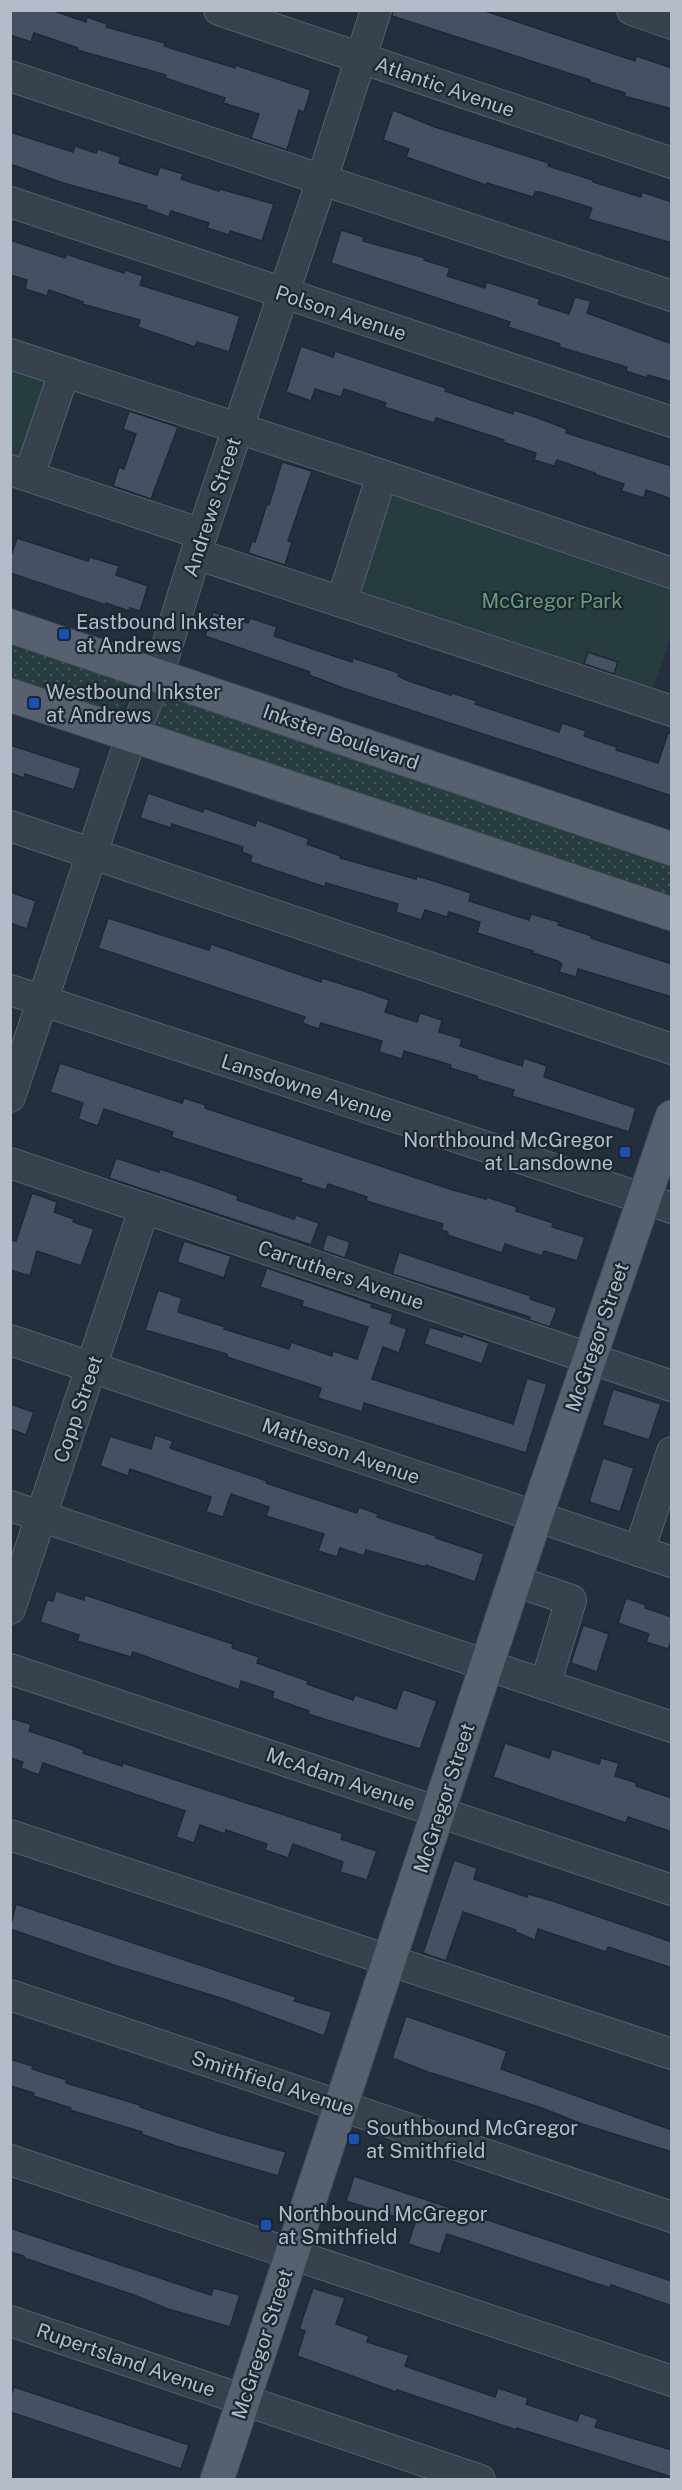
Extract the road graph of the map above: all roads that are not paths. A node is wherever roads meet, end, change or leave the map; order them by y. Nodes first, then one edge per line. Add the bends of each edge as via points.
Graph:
1 (219, 10) edge
2 (376, 10) edge
3 (632, 10) edge
4 (672, 24) edge
5 (360, 58) junction
6 (10, 76) edge
7 (672, 163) edge
8 (322, 180) junction
9 (10, 202) edge
10 (283, 294) junction
11 (672, 296) edge
12 (10, 354) edge
13 (64, 372) junction
14 (672, 422) edge
15 (238, 428) junction
16 (20, 473) edge
17 (382, 474) junction
18 (199, 544) junction
19 (672, 573) edge
20 (342, 600) junction
21 (10, 626) edge
22 (158, 675) junction
23 (10, 695) edge
24 (672, 711) edge
25 (132, 736) junction
26 (10, 826) edge
27 (672, 849) edge
28 (93, 854) junction
29 (672, 914) edge
30 (10, 990) edge
31 (42, 1001) junction
32 (672, 1049) edge
33 (10, 1097) edge
34 (672, 1117) edge
35 (10, 1163) edge
36 (658, 1203) edge
37 (144, 1209) junction
38 (10, 1340) edge
39 (590, 1359) junction
40 (93, 1368) junction
41 (672, 1386) edge
42 (672, 1452) edge
43 (10, 1506) edge
44 (42, 1516) junction
45 (536, 1516) junction
46 (639, 1551) junction
47 (672, 1562) edge
48 (515, 1581) junction
49 (10, 1610) edge
50 (488, 1666) junction
51 (10, 1669) edge
52 (545, 1685) junction
53 (672, 1727) edge
54 (439, 1812) junction
55 (10, 1835) edge
56 (672, 1890) edge
57 (391, 1959) junction
58 (10, 1995) edge
59 (672, 2054) edge
60 (341, 2106) junction
61 (10, 2160) edge
62 (672, 2217) edge
63 (292, 2254) junction
64 (10, 2321) edge
65 (672, 2381) edge
66 (245, 2400) junction
67 (218, 2480) edge
68 (480, 2480) edge

1 - 5 street, Atlantic Avenue
2 - 5 street, Andrews Street
3 - 4 street
5 - 7 street, Atlantic Avenue
5 - 8 street, Andrews Street
6 - 8 street
8 - 10 street, Andrews Street
8 - 11 street
9 - 10 street, Polson Avenue
10 - 14 street, Polson Avenue
10 - 15 street, Andrews Street
12 - 13 street
13 - 15 street
13 - 16 street
15 - 17 street
15 - 18 street, Andrews Street
16 - 18 street
17 - 19 street
17 - 20 street
18 - 20 street
18 - 22 street, Andrews Street
20 - 24 street
21 - 22 main road, Inkster Boulevard
22 - 25 street, Andrews Street
22 - 27 main road, Inkster Boulevard
23 - 25 main road
25 - 28 street, Andrews Street
25 - 29 main road
26 - 28 street
28 - 31 street, Andrews Street
28 - 32 street
30 - 31 street, Lansdowne Avenue
31 - 33 street, Andrews Street
31 - 36 street, Lansdowne Avenue
34 - 36 main road, McGregor Street
35 - 37 street, Carruthers Avenue
36 - 39 main road, McGregor Street
37 - 39 street, Carruthers Avenue
37 - 40 street, Copp Street
38 - 40 street, Matheson Avenue
39 - 41 street, Carruthers Avenue
39 - 45 main road, McGregor Street
40 - 44 street, Copp Street
40 - 45 street, Matheson Avenue
42 - 46 street
43 - 44 street
44 - 49 street, Copp Street
44 - 50 street
45 - 46 street, Matheson Avenue
45 - 48 main road, McGregor Street
46 - 47 street, Matheson Avenue
48 - 50 main road, McGregor Street
48 - 52 street via 571,1600
50 - 52 street
50 - 54 main road, McGregor Street
51 - 54 street, McAdam Avenue
52 - 53 street
54 - 56 street, McAdam Avenue
54 - 57 main road, McGregor Street
55 - 57 street
57 - 59 street
57 - 60 main road, McGregor Street
58 - 60 street, Smithfield Avenue
60 - 62 street, Smithfield Avenue
60 - 63 main road, McGregor Street
61 - 63 street
63 - 65 street
63 - 66 main road, McGregor Street
64 - 66 street, Rupertsland Avenue
66 - 67 main road, McGregor Street
66 - 68 street, Rupertsland Avenue

